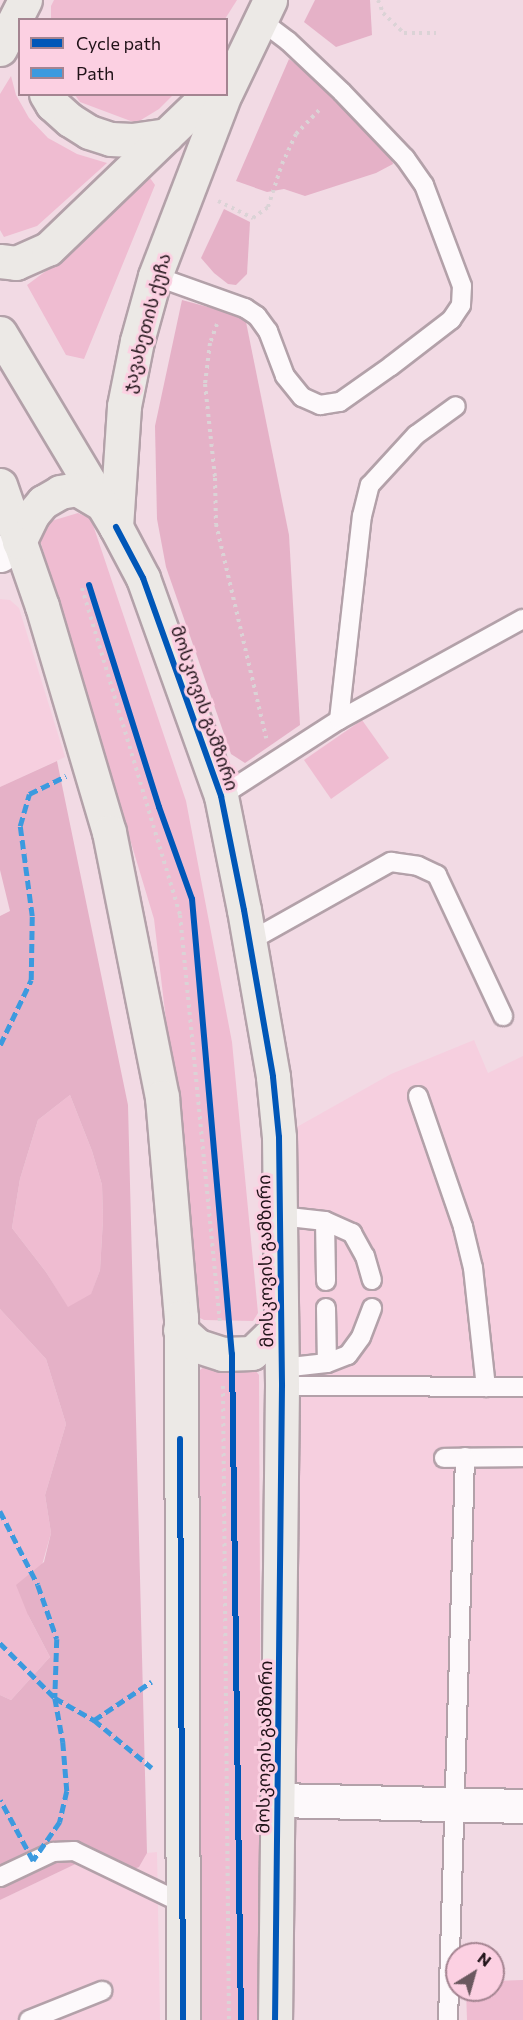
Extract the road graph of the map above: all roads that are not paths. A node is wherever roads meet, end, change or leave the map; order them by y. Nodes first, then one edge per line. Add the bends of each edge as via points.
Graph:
1 (10, 0) edge
2 (25, 0) edge
3 (36, 0) edge
4 (264, 9) edge
5 (0, 11) edge
6 (34, 18) edge
7 (0, 49) edge
8 (229, 81) edge
9 (47, 96) edge
10 (207, 96) edge
11 (223, 96) edge
12 (167, 135) junction
13 (0, 261) edge
14 (155, 276) junction
15 (0, 333) edge
16 (456, 406) dead end
17 (0, 484) edge
18 (109, 516) junction
19 (10, 548) edge
20 (523, 619) edge
21 (339, 720) junction
22 (221, 796) junction
23 (250, 941) junction
24 (503, 1016) dead end
25 (418, 1096) dead end
26 (280, 1216) junction
27 (325, 1221) junction
28 (372, 1280) dead end
29 (326, 1281) dead end
30 (326, 1308) dead end
31 (372, 1308) dead end
32 (281, 1325) junction
33 (180, 1330) junction
34 (327, 1363) junction
35 (282, 1377) junction
36 (486, 1387) junction
37 (523, 1387) edge
38 (465, 1457) junction
39 (523, 1457) edge
40 (444, 1458) dead end
41 (278, 1800) junction
42 (454, 1804) junction
43 (523, 1806) edge
44 (0, 1877) edge
45 (182, 1903) junction
46 (102, 1991) dead end
47 (29, 2020) edge
48 (183, 2020) edge
49 (275, 2020) edge
50 (448, 2020) edge

1 - 5 main road
2 - 7 main road
3 - 6 main road
4 - 8 main road, ჯავახეთის ქუჩა
4 - 14 lane via 288,41 405,158 424,186 462,286 461,305 451,320 391,366 340,402 320,405 302,397 285,376 268,331 257,316
9 - 12 main road via 70,120 89,132 132,140
10 - 12 main road
11 - 14 main road, ჯავახეთის ქუჩა
12 - 13 main road via 48,249 16,263
14 - 18 main road, ჯავახეთის ქუჩა via 124,406
15 - 18 main road, მოსკოვის გამზირი
16 - 21 lane via 416,435 370,485 362,516
17 - 19 main road
18 - 19 main road via 77,489 60,492 43,502
18 - 22 main road, მოსკოვის გამზირი via 143,578
19 - 33 main road via 42,606 112,843 162,1097
20 - 21 lane
21 - 22 lane
22 - 23 main road, მოსკოვის გამზირი
23 - 24 lane via 391,862 418,866 437,875
23 - 26 main road, მოსკოვის გამზირი via 273,1077
25 - 36 lane via 473,1268
26 - 27 lane
26 - 32 main road, მოსკოვის გამზირი
27 - 28 lane via 351,1233 365,1256
27 - 29 lane
30 - 34 lane
31 - 34 lane via 361,1337 348,1355
32 - 33 main road via 252,1353 222,1354 198,1346
32 - 35 main road, მოსკოვის გამზირი
33 - 45 main road
34 - 35 lane
35 - 36 lane
35 - 41 main road, მოსკოვის გამზირი
36 - 37 lane
38 - 39 lane
38 - 40 lane
38 - 42 lane
41 - 42 street
41 - 49 main road, მოსკოვის გამზირი
42 - 43 street
42 - 50 lane
44 - 45 lane via 53,1852 74,1851
45 - 48 main road
46 - 47 lane

